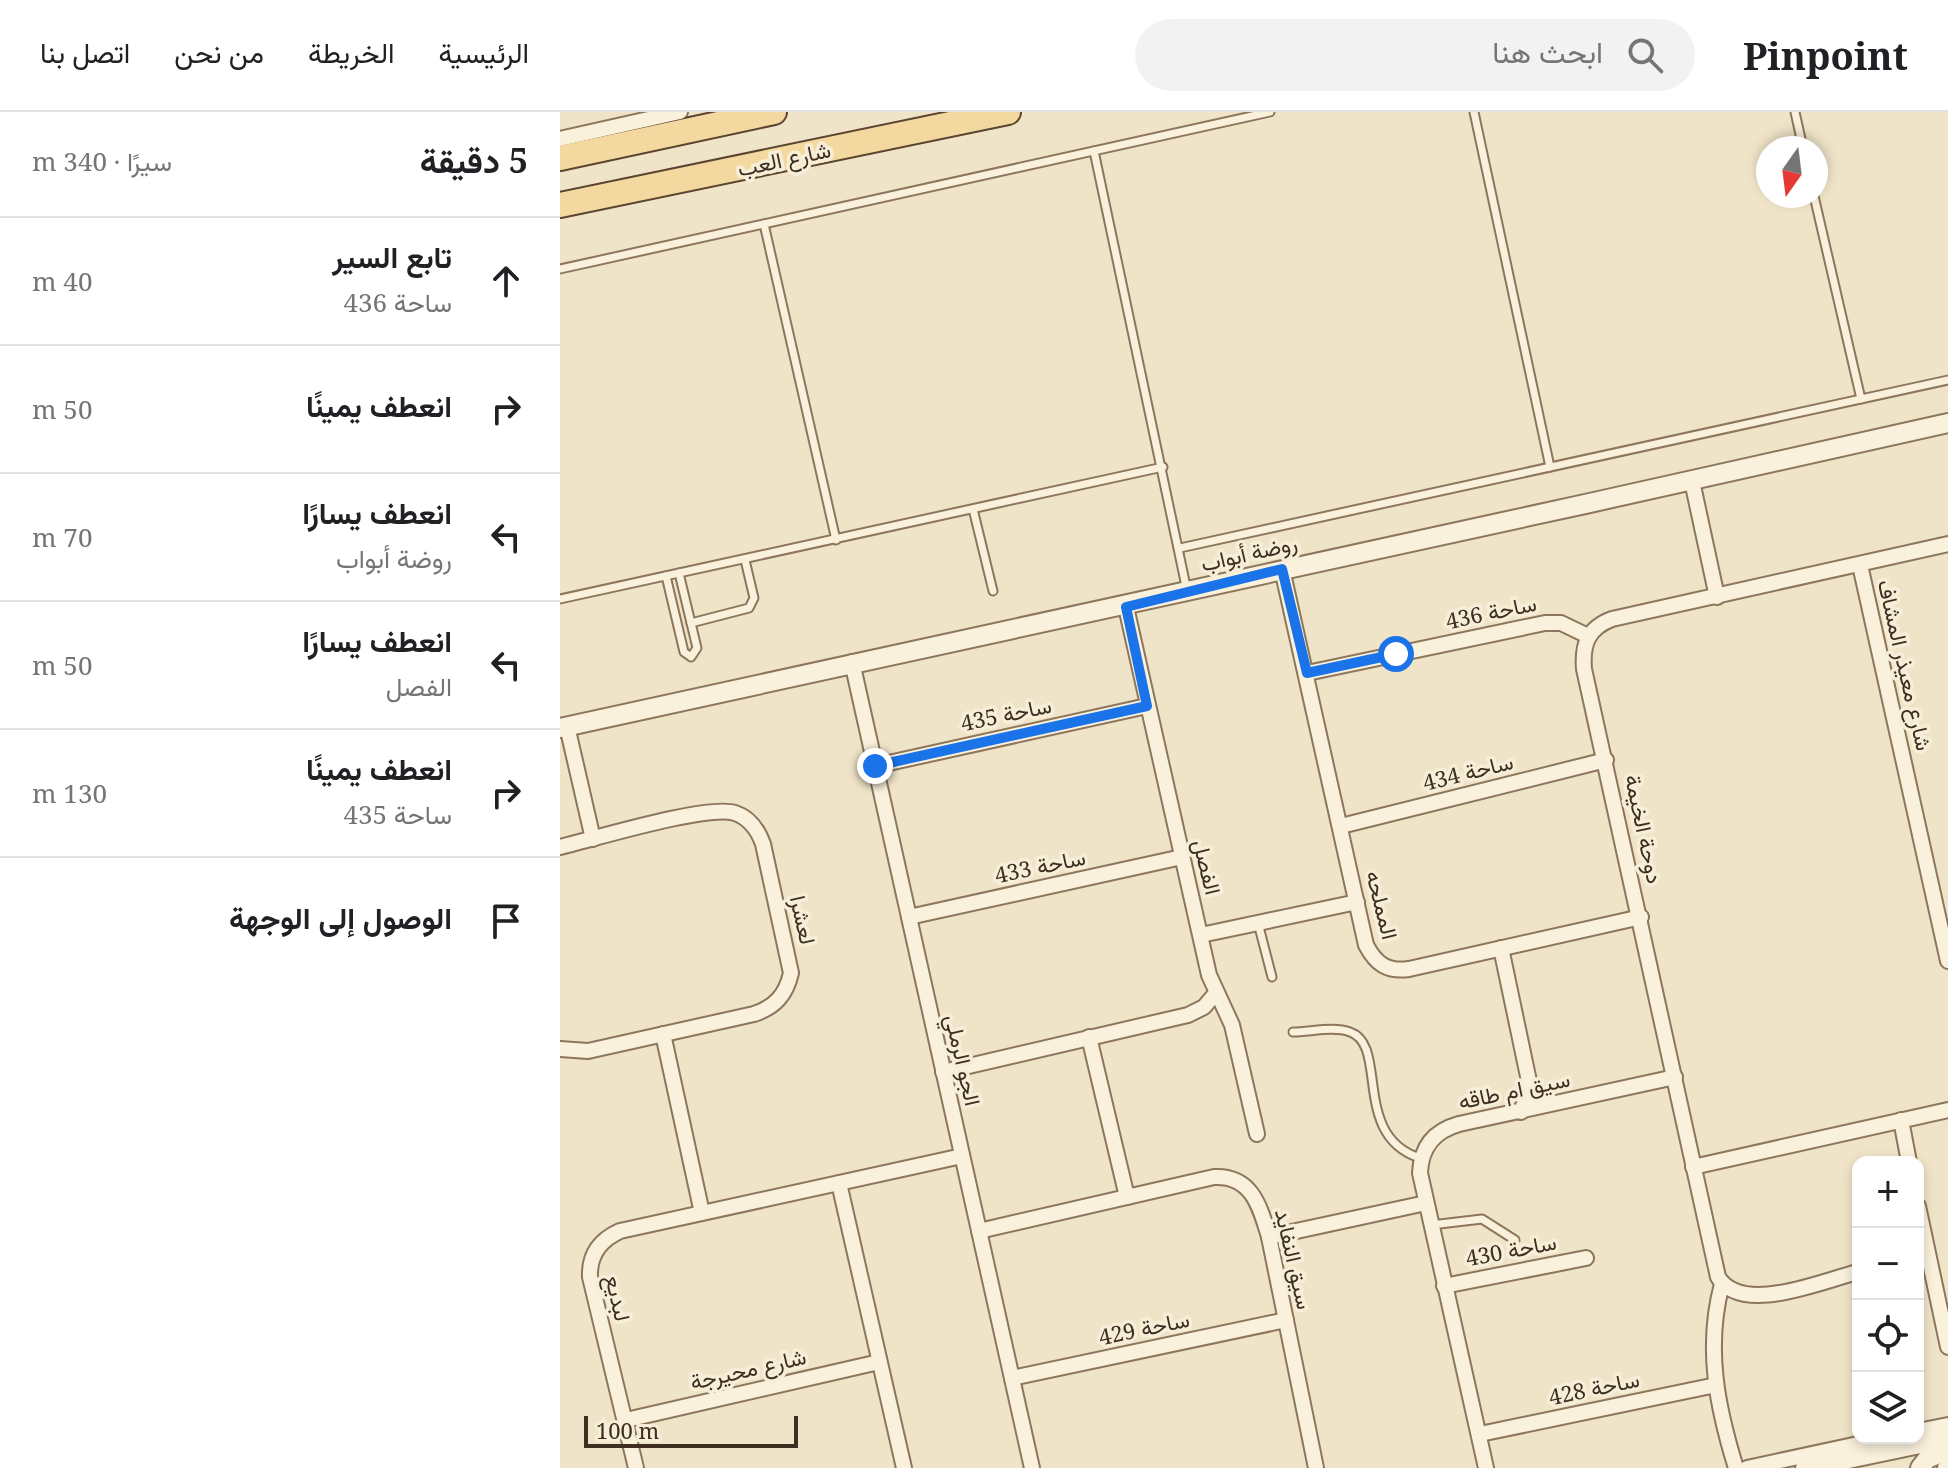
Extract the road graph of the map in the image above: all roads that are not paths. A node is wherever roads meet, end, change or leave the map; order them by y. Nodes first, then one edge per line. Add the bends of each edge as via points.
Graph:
1 (680, 112) edge
2 (1008, 112) edge
3 (1270, 112) edge
4 (1474, 112) edge
5 (1795, 112) edge
6 (768, 113) edge
7 (1800, 136) edge
8 (560, 139) edge
9 (1094, 151) junction
10 (560, 158) edge
11 (560, 205) edge
12 (1817, 208) edge
13 (764, 224) junction
14 (560, 269) edge
15 (1948, 380) edge
16 (1861, 399) junction
17 (1948, 423) edge
18 (1163, 467) junction
19 (1550, 467) junction
20 (1692, 481) junction
21 (973, 509) junction
22 (836, 540) junction
23 (1948, 544) edge
24 (1180, 548) junction
25 (745, 560) junction
26 (1860, 565) junction
27 (1282, 569) junction
28 (679, 573) junction
29 (666, 576) junction
30 (993, 591) dead end
31 (1187, 592) junction
32 (1717, 597) junction
33 (560, 599) edge
34 (1126, 607) junction
35 (691, 623) junction
36 (1588, 636) junction
37 (852, 662) junction
38 (1307, 673) junction
39 (1147, 706) junction
40 (564, 727) edge
41 (1606, 760) junction
42 (875, 766) junction
43 (1341, 826) junction
44 (593, 839) junction
45 (560, 847) edge
46 (1182, 857) junction
47 (1357, 902) junction
48 (909, 917) junction
49 (1641, 917) junction
50 (1258, 923) junction
51 (1201, 935) junction
52 (1501, 948) junction
53 (1948, 961) edge
54 (1272, 977) dead end
55 (1216, 993) junction
56 (1293, 1032) dead end
57 (663, 1034) junction
58 (1089, 1037) junction
59 (560, 1049) edge
60 (943, 1072) junction
61 (1675, 1077) junction
62 (1530, 1086) junction
63 (1553, 1105) junction
64 (1948, 1110) edge
65 (1521, 1112) junction
66 (1901, 1120) junction
67 (1257, 1134) dead end
68 (962, 1156) junction
69 (1908, 1156) edge
70 (1420, 1158) junction
71 (1693, 1167) junction
72 (839, 1183) junction
73 (1127, 1197) junction
74 (1426, 1203) junction
75 (702, 1213) junction
76 (1431, 1225) junction
77 (979, 1231) junction
78 (1269, 1237) junction
79 (1515, 1240) dead end
80 (1586, 1258) dead end
81 (1924, 1259) edge
82 (1852, 1273) edge
83 (1722, 1284) junction
84 (1444, 1286) junction
85 (1286, 1320) junction
86 (1945, 1320) edge
87 (1948, 1347) edge
88 (879, 1362) junction
89 (1012, 1378) junction
90 (1716, 1385) junction
91 (626, 1420) junction
92 (1948, 1425) edge
93 (1480, 1434) junction
94 (1924, 1435) edge
95 (1948, 1438) edge
96 (1924, 1439) edge
97 (1858, 1444) edge
98 (1894, 1444) edge
99 (1916, 1444) edge
100 (1948, 1450) edge
101 (1927, 1465) edge
102 (636, 1468) edge
103 (904, 1468) edge
104 (1032, 1468) edge
105 (1316, 1468) edge
106 (1486, 1468) edge
107 (1736, 1468) edge
108 (1747, 1468) edge
109 (1805, 1468) edge

1 - 8 street
2 - 11 main road, شارع العب
3 - 9 lane
4 - 19 lane
5 - 7 lane
6 - 10 main road
9 - 13 lane
9 - 18 lane
12 - 16 lane
13 - 14 lane
13 - 22 lane
15 - 16 lane
16 - 19 lane
17 - 20 street, روضة أبواب
18 - 21 lane
18 - 24 lane
19 - 24 lane
20 - 27 street, روضة أبواب
20 - 32 street
21 - 22 lane
21 - 30 lane
22 - 25 lane
23 - 26 street
24 - 31 lane
25 - 28 lane
25 - 35 lane via 752,605
26 - 32 street
26 - 53 street, شارع معيذر المشاف
27 - 31 street, روضة أبواب
27 - 38 street, المملحه
28 - 29 lane
28 - 35 lane
29 - 33 lane
29 - 35 lane via 684,652 691,657 697,651
31 - 34 street, روضة أبواب
32 - 36 street via 1612,619
34 - 37 street, روضة أبواب
34 - 39 street, الفصل
36 - 38 street, ساحة 436 via 1561,623 1545,623
36 - 41 street, دوحة الخيمة via 1584,669
37 - 40 street, روضة أبواب
37 - 42 street, الجو الرملي
38 - 43 street, المملحه
39 - 42 street, ساحة 435
39 - 46 street, الفصل
40 - 44 street
41 - 43 street, ساحة 434
41 - 49 street, دوحة الخيمة
42 - 48 street, الجو الرملي
43 - 47 street, المملحه
44 - 45 street, لعشرا
44 - 57 street, لعشرا via 724,811 745,817 763,844 790,961 783,995 754,1014
46 - 48 street, ساحة 433
46 - 51 street, الفصل
47 - 50 street
47 - 52 street, المملحه via 1366,945 1386,968 1401,970
48 - 60 street, الجو الرملي
49 - 52 street, المملحه
49 - 61 street, دوحة الخيمة
50 - 51 street
50 - 54 lane
51 - 55 street, الفصل
52 - 62 street
55 - 58 street via 1188,1015
55 - 67 street, الفصل via 1232,1025
56 - 70 lane via 1344,1030 1358,1037 1366,1050 1383,1130 1399,1149
57 - 59 street, لعشرا via 588,1051
57 - 75 street
58 - 60 street
58 - 73 street
60 - 68 street, الجو الرملي
61 - 63 street, سيق ام طاقه
61 - 71 street, دوحة الخيمة
62 - 63 street
62 - 65 street
63 - 65 street, سيق ام طاقه
64 - 66 street
65 - 70 street, سيق ام طاقه via 1450,1127 1431,1140
66 - 69 street
66 - 71 street
68 - 72 street, لبديع
68 - 77 street, الجو الرملي
70 - 74 street
71 - 83 street, دوحة الخيمة
72 - 75 street, لبديع
72 - 88 street
73 - 77 street, سيق النفايد
73 - 78 street, سيق النفايد via 1224,1176 1254,1194
74 - 76 street
74 - 78 street
75 - 91 street, لبديع via 612,1235 591,1261 591,1285
76 - 79 lane via 1482,1219
76 - 84 street
77 - 89 street, الجو الرملي
78 - 85 street, سيق النفايد
80 - 84 street, ساحة 430
81 - 86 street
82 - 83 street via 1754,1297
83 - 90 street via 1713,1331
84 - 93 street
85 - 89 street, ساحة 429
85 - 105 street, سيق النفايد
86 - 87 street
88 - 91 street, شارع محيرجة
88 - 103 street
89 - 104 street, الجو الرملي
90 - 93 street, ساحة 428
90 - 107 street
91 - 102 street, لبديع
92 - 94 street
93 - 106 street
95 - 96 street
97 - 108 street
98 - 109 street
99 - 101 street
100 - 101 street

